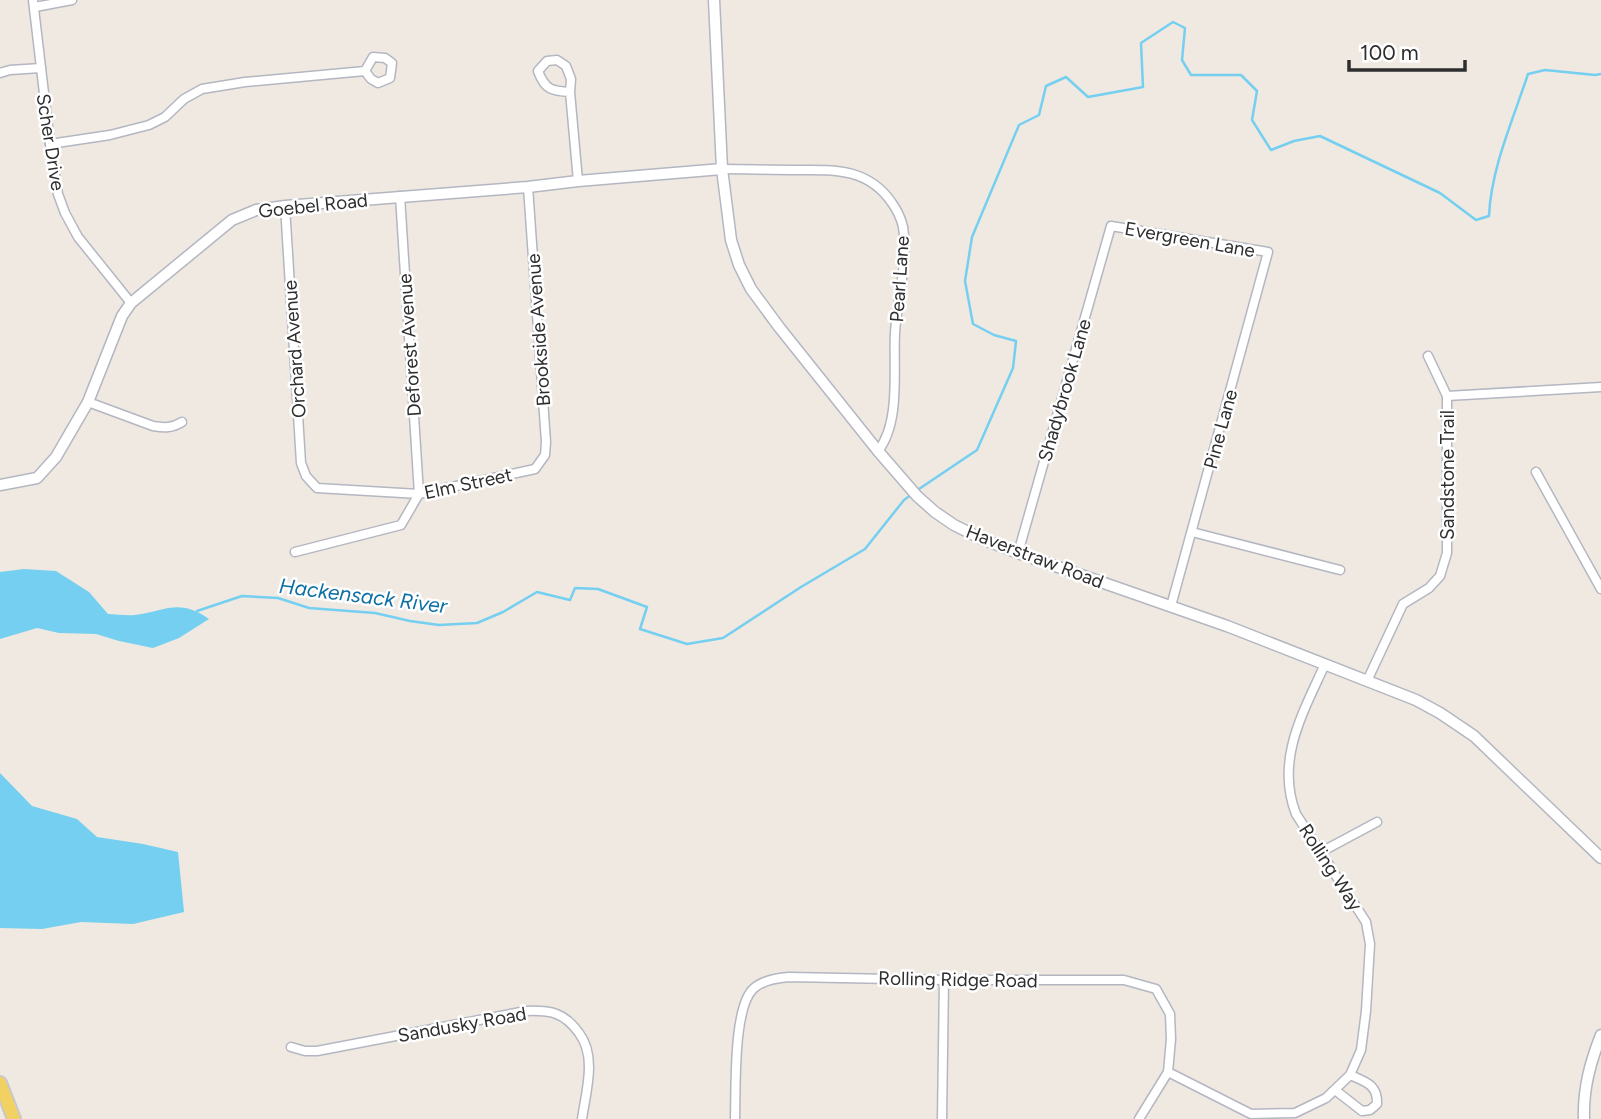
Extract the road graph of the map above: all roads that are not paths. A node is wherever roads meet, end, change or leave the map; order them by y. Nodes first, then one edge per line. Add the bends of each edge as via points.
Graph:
1 (72, 0) edge
2 (714, 0) edge
3 (34, 4) edge
4 (41, 68) junction
5 (365, 71) dead end
6 (0, 73) edge
7 (570, 92) junction
8 (50, 144) junction
9 (722, 169) junction
10 (578, 180) junction
11 (528, 187) junction
12 (400, 196) junction
13 (285, 206) junction
14 (1111, 226) joint
15 (1268, 252) joint
16 (131, 303) junction
17 (1428, 356) dead end
18 (1601, 387) edge
19 (1447, 396) junction
20 (88, 402) junction
21 (182, 422) dead end
22 (877, 451) junction
23 (535, 469) joint
24 (1536, 472) dead end
25 (0, 485) edge
26 (317, 488) joint
27 (419, 494) junction
28 (1192, 532) junction
29 (295, 552) dead end
30 (1018, 553) junction
31 (1340, 570) dead end
32 (1601, 589) edge
33 (1171, 606) junction
34 (1325, 664) junction
35 (1367, 681) junction
36 (1377, 822) dead end
37 (1321, 852) junction
38 (1601, 858) edge
39 (944, 980) junction
40 (1601, 1035) edge
41 (291, 1047) dead end
42 (1168, 1072) junction
43 (1350, 1075) junction
44 (0, 1083) edge
45 (1335, 1090) junction
46 (14, 1119) edge
47 (582, 1119) edge
48 (735, 1119) edge
49 (942, 1119) edge
50 (1139, 1119) edge
51 (1584, 1119) edge

1 - 3 street
2 - 9 street, Haverstraw Road
3 - 4 street, Scher Drive
4 - 6 street
4 - 8 street, Scher Drive
5 - 8 street via 202,89 149,125
7 - 7 street via 566,66 557,60 547,61 538,71 542,83
7 - 10 street
8 - 16 street, Scher Drive via 65,214
9 - 10 street, Goebel Road
9 - 22 street, Haverstraw Road via 731,240 751,289
9 - 22 street, Pearl Lane via 840,170 875,184 898,212 904,246 895,331 894,401 890,429
10 - 11 street, Goebel Road
11 - 12 street, Goebel Road
11 - 23 street, Brookside Avenue via 546,442 545,455
12 - 13 street, Goebel Road
12 - 27 street, Deforest Avenue
13 - 16 street, Goebel Road via 256,210 232,220
13 - 26 street, Orchard Avenue via 301,463
14 - 15 street, Evergreen Lane
14 - 30 street, Shadybrook Lane
15 - 28 street, Pine Lane
16 - 20 street, Goebel Road
17 - 19 street
18 - 19 street, Sandstone Trail
19 - 35 street, Sandstone Trail via 1447,553 1440,576 1403,604
20 - 21 street via 153,426 173,427
20 - 25 street, Goebel Road via 56,457 37,478
22 - 30 street, Haverstraw Road via 935,512
23 - 27 street, Elm Street
24 - 32 street
26 - 27 street, Elm Street
27 - 29 street via 401,525
28 - 31 street
28 - 33 street, Pine Lane
30 - 33 street, Haverstraw Road
33 - 34 street, Haverstraw Road
34 - 35 street, Haverstraw Road
34 - 37 street, Rolling Way via 1296,729 1288,763 1289,796
35 - 38 street, Haverstraw Road via 1416,700 1458,724
36 - 37 street
37 - 43 street, Rolling Way via 1366,922 1370,944 1361,1050
39 - 42 street, Rolling Ridge Road via 1124,980 1156,989 1170,1014
39 - 48 street, Rolling Ridge Road via 789,977 753,988 739,1025
39 - 49 street
40 - 51 street via 1587,1077
41 - 47 street, Sandusky Road via 317,1051 526,1011 554,1012 575,1027 589,1054
42 - 45 street, Rolling Way via 1251,1114 1295,1113
42 - 50 street, Rolling Ridge Road
43 - 45 street, Rolling Way
43 - 45 street via 1372,1086 1377,1104 1362,1111
44 - 46 main road

